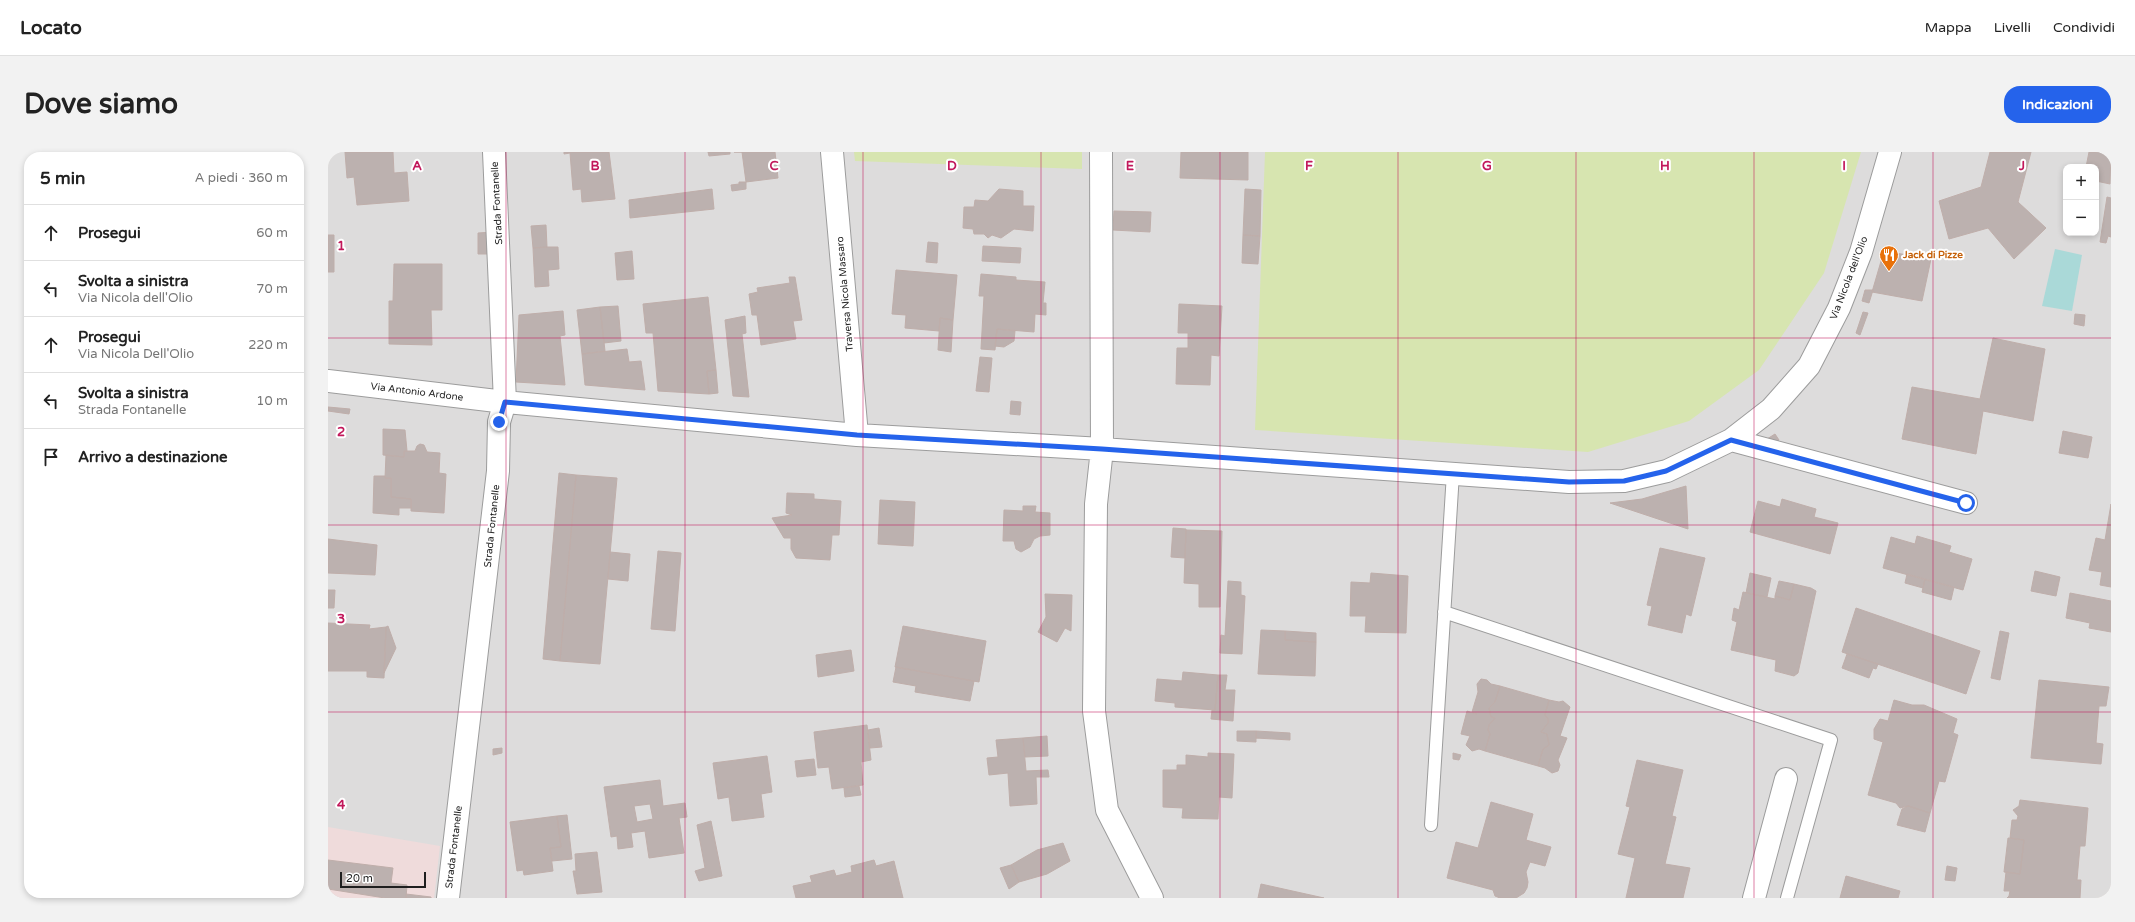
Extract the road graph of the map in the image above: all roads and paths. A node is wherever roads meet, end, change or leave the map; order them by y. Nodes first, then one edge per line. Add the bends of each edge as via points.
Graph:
1 (494, 152) edge
2 (832, 152) edge
3 (1101, 152) edge
4 (1890, 152) edge
5 (328, 382) edge
6 (505, 402) junction
7 (857, 435) junction
8 (1731, 440) junction
9 (1102, 449) junction
10 (1453, 473) junction
11 (1966, 503) dead end
12 (1444, 612) junction
13 (1786, 779) dead end
14 (1431, 825) dead end
15 (448, 898) edge
16 (1152, 898) edge
17 (1754, 898) edge
18 (1787, 898) edge

1 - 6 street, Strada Fontanelle
2 - 7 street, Traversa Nicola Massaro
3 - 9 street
4 - 8 street, Via Nicola dell'Olio via 1861,252 1839,308 1809,366 1771,409
5 - 6 street, Via Antonio Ardone
6 - 7 street
6 - 15 street, Strada Fontanelle via 499,422 497,478
7 - 9 street
8 - 10 street, Via Nicola dell'Olio via 1666,471 1624,481 1569,482
8 - 11 street
9 - 10 street
9 - 16 street via 1096,504 1094,711 1107,810
10 - 12 lane
12 - 14 lane
12 - 18 lane via 1831,740
13 - 17 street

